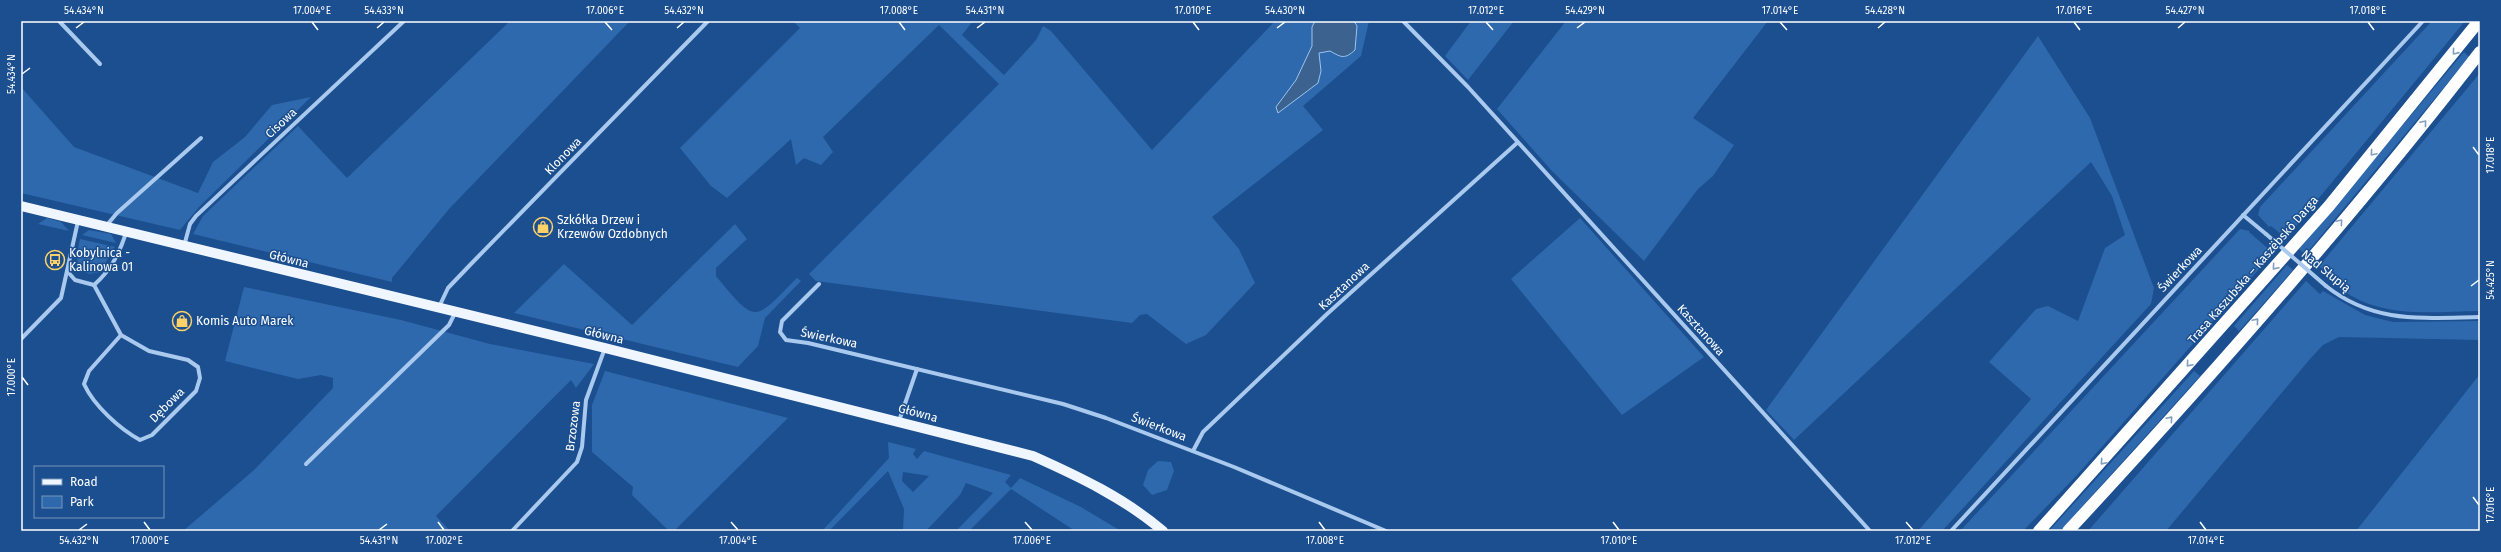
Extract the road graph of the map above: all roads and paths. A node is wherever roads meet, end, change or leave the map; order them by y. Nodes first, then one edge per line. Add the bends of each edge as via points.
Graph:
1 (59, 21) edge
2 (404, 21) edge
3 (708, 21) edge
4 (1403, 21) edge
5 (2423, 21) edge
6 (2479, 21) edge
7 (2480, 52) edge
8 (100, 64) dead end
9 (201, 138) dead end
10 (1517, 143) junction
11 (21, 206) edge
12 (2243, 215) junction
13 (79, 220) junction
14 (106, 227) junction
15 (126, 232) junction
16 (184, 246) junction
17 (68, 272) junction
18 (819, 284) dead end
19 (94, 285) junction
20 (438, 309) junction
21 (455, 313) junction
22 (2480, 317) edge
23 (121, 335) junction
24 (21, 339) edge
25 (606, 348) junction
26 (917, 369) junction
27 (899, 421) junction
28 (1193, 451) junction
29 (306, 464) dead end
30 (512, 531) edge
31 (1163, 531) edge
32 (1386, 531) edge
33 (1870, 531) edge
34 (1951, 531) edge
35 (2039, 531) edge
36 (2068, 531) edge

1 - 8 street
2 - 16 street, Cisowa via 196,216 190,224
3 - 20 street, Klonowa via 448,288
4 - 10 street, Kasztanowa via 1468,87
5 - 12 street, Świerkowa
6 -> 35 highway, Trasa Kaszubska – Kaszëbskô Darga via 2328,206
36 -> 7 highway via 2290,282 2430,116
9 - 14 street via 117,213
10 - 28 street, Kasztanowa via 1321,320 1203,432
10 - 33 street, Kasztanowa
11 - 13 main road, Główna
12 - 22 street, Nad Słupią, bridge via 2326,286 2351,303 2380,314 2423,318
12 - 34 street, Świerkowa
13 - 14 main road, Główna
13 - 17 street
14 - 15 main road, Główna
15 - 16 main road, Główna
15 - 19 street via 115,261
16 - 20 main road, Główna
17 - 19 street via 75,280
17 - 24 street via 61,298
18 - 26 street, Świerkowa via 782,321 780,332 786,340
19 - 23 street
20 - 21 main road, Główna
21 - 25 main road, Główna
21 - 29 street via 449,325
23 - 23 street, Dębowa via 149,351 188,360 198,367 200,378 196,391 152,435 140,440 89,396 84,384 89,371
25 - 27 main road, Główna
25 - 30 street, Brzozowa via 586,400 582,447 577,462
26 - 27 street
26 - 28 street, Świerkowa via 1063,404
27 - 31 main road, Główna via 1033,456 1092,483 1141,512
28 - 32 street, Świerkowa

